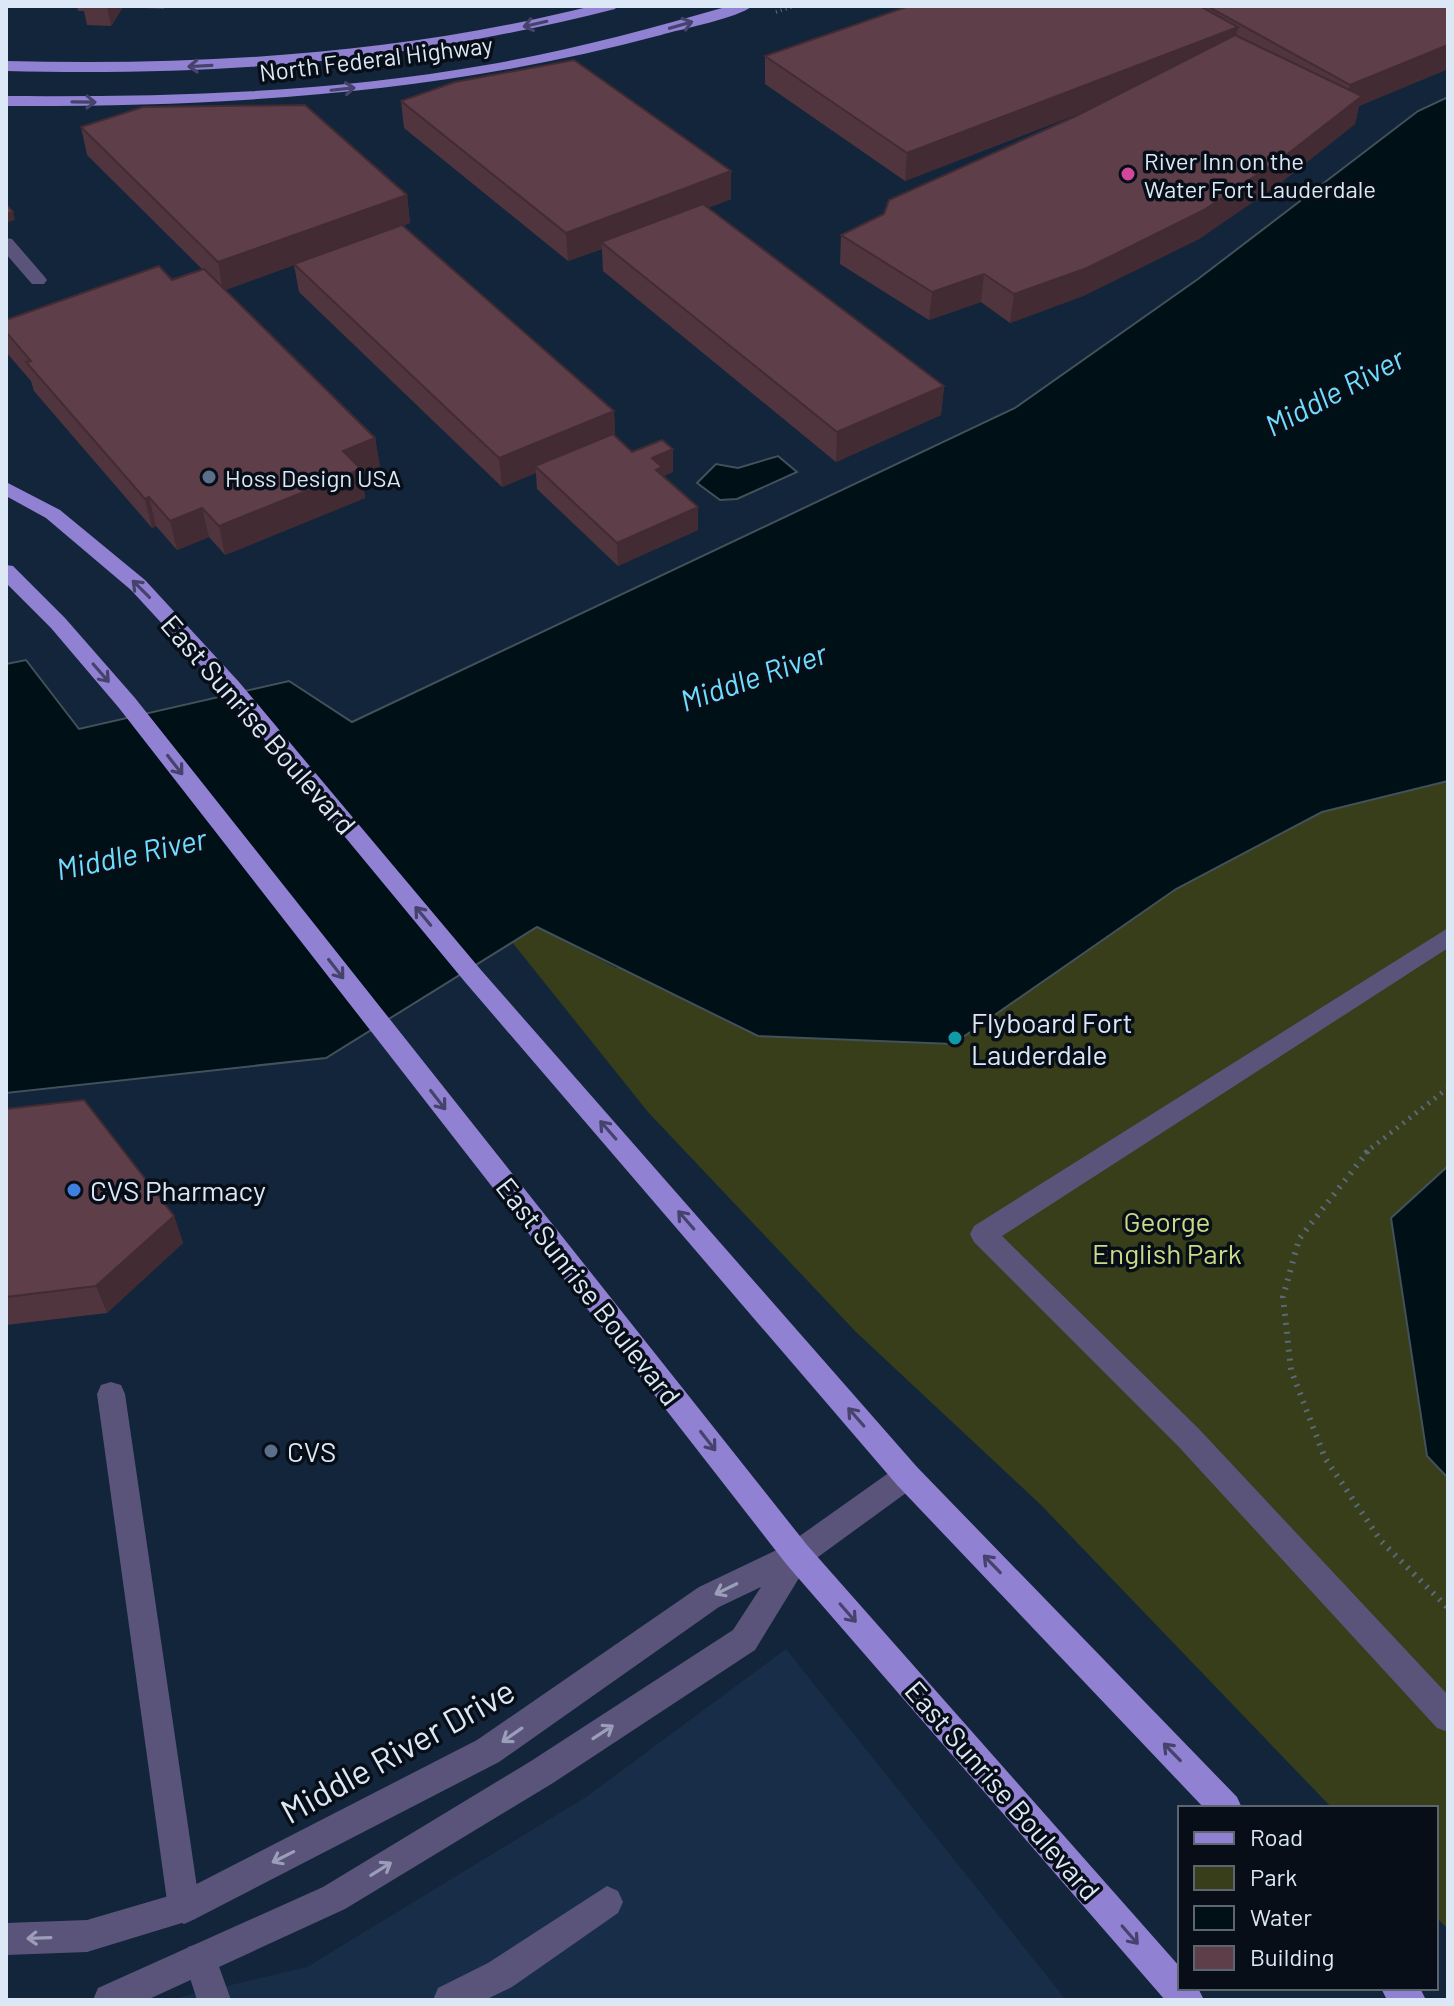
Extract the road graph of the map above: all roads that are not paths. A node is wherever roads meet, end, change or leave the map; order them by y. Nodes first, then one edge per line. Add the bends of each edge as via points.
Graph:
1 (610, 6) edge
2 (745, 6) edge
3 (6, 66) edge
4 (120, 69) junction
5 (6, 101) edge
6 (6, 243) edge
7 (38, 280) dead end
8 (6, 488) edge
9 (6, 571) edge
10 (1448, 937) edge
11 (111, 1394) dead end
12 (907, 1476) junction
13 (797, 1555) junction
14 (1448, 1717) edge
15 (1224, 1806) edge
16 (607, 1902) dead end
17 (184, 1908) junction
18 (6, 1939) edge
19 (200, 1959) junction
20 (1182, 1997) edge
21 (110, 2000) edge
22 (214, 2000) edge
23 (450, 2000) edge

1 -> 4 main road, North Federal Highway via 507,31 378,50
5 -> 2 main road, North Federal Highway via 234,98 449,76 585,50
3 - 4 main road, North Federal Highway
4 - 5 main road via 55,83
6 - 7 street
12 -> 8 main road, East Sunrise Boulevard via 473,976 232,687 138,585 53,514
9 -> 13 main road, East Sunrise Boulevard via 127,703
10 - 14 street via 983,1234 1188,1437
11 - 17 street
12 - 13 street, Middle River Drive
15 -> 12 main road, East Sunrise Boulevard
13 -> 17 street, Middle River Drive via 709,1597 488,1751
19 -> 13 street, Middle River Drive via 334,1898 542,1772 744,1640
13 -> 20 main road, East Sunrise Boulevard
16 - 23 street via 500,1975
17 -> 18 street, Middle River Drive via 87,1936
19 - 21 street, Middle River Drive
19 - 22 street

